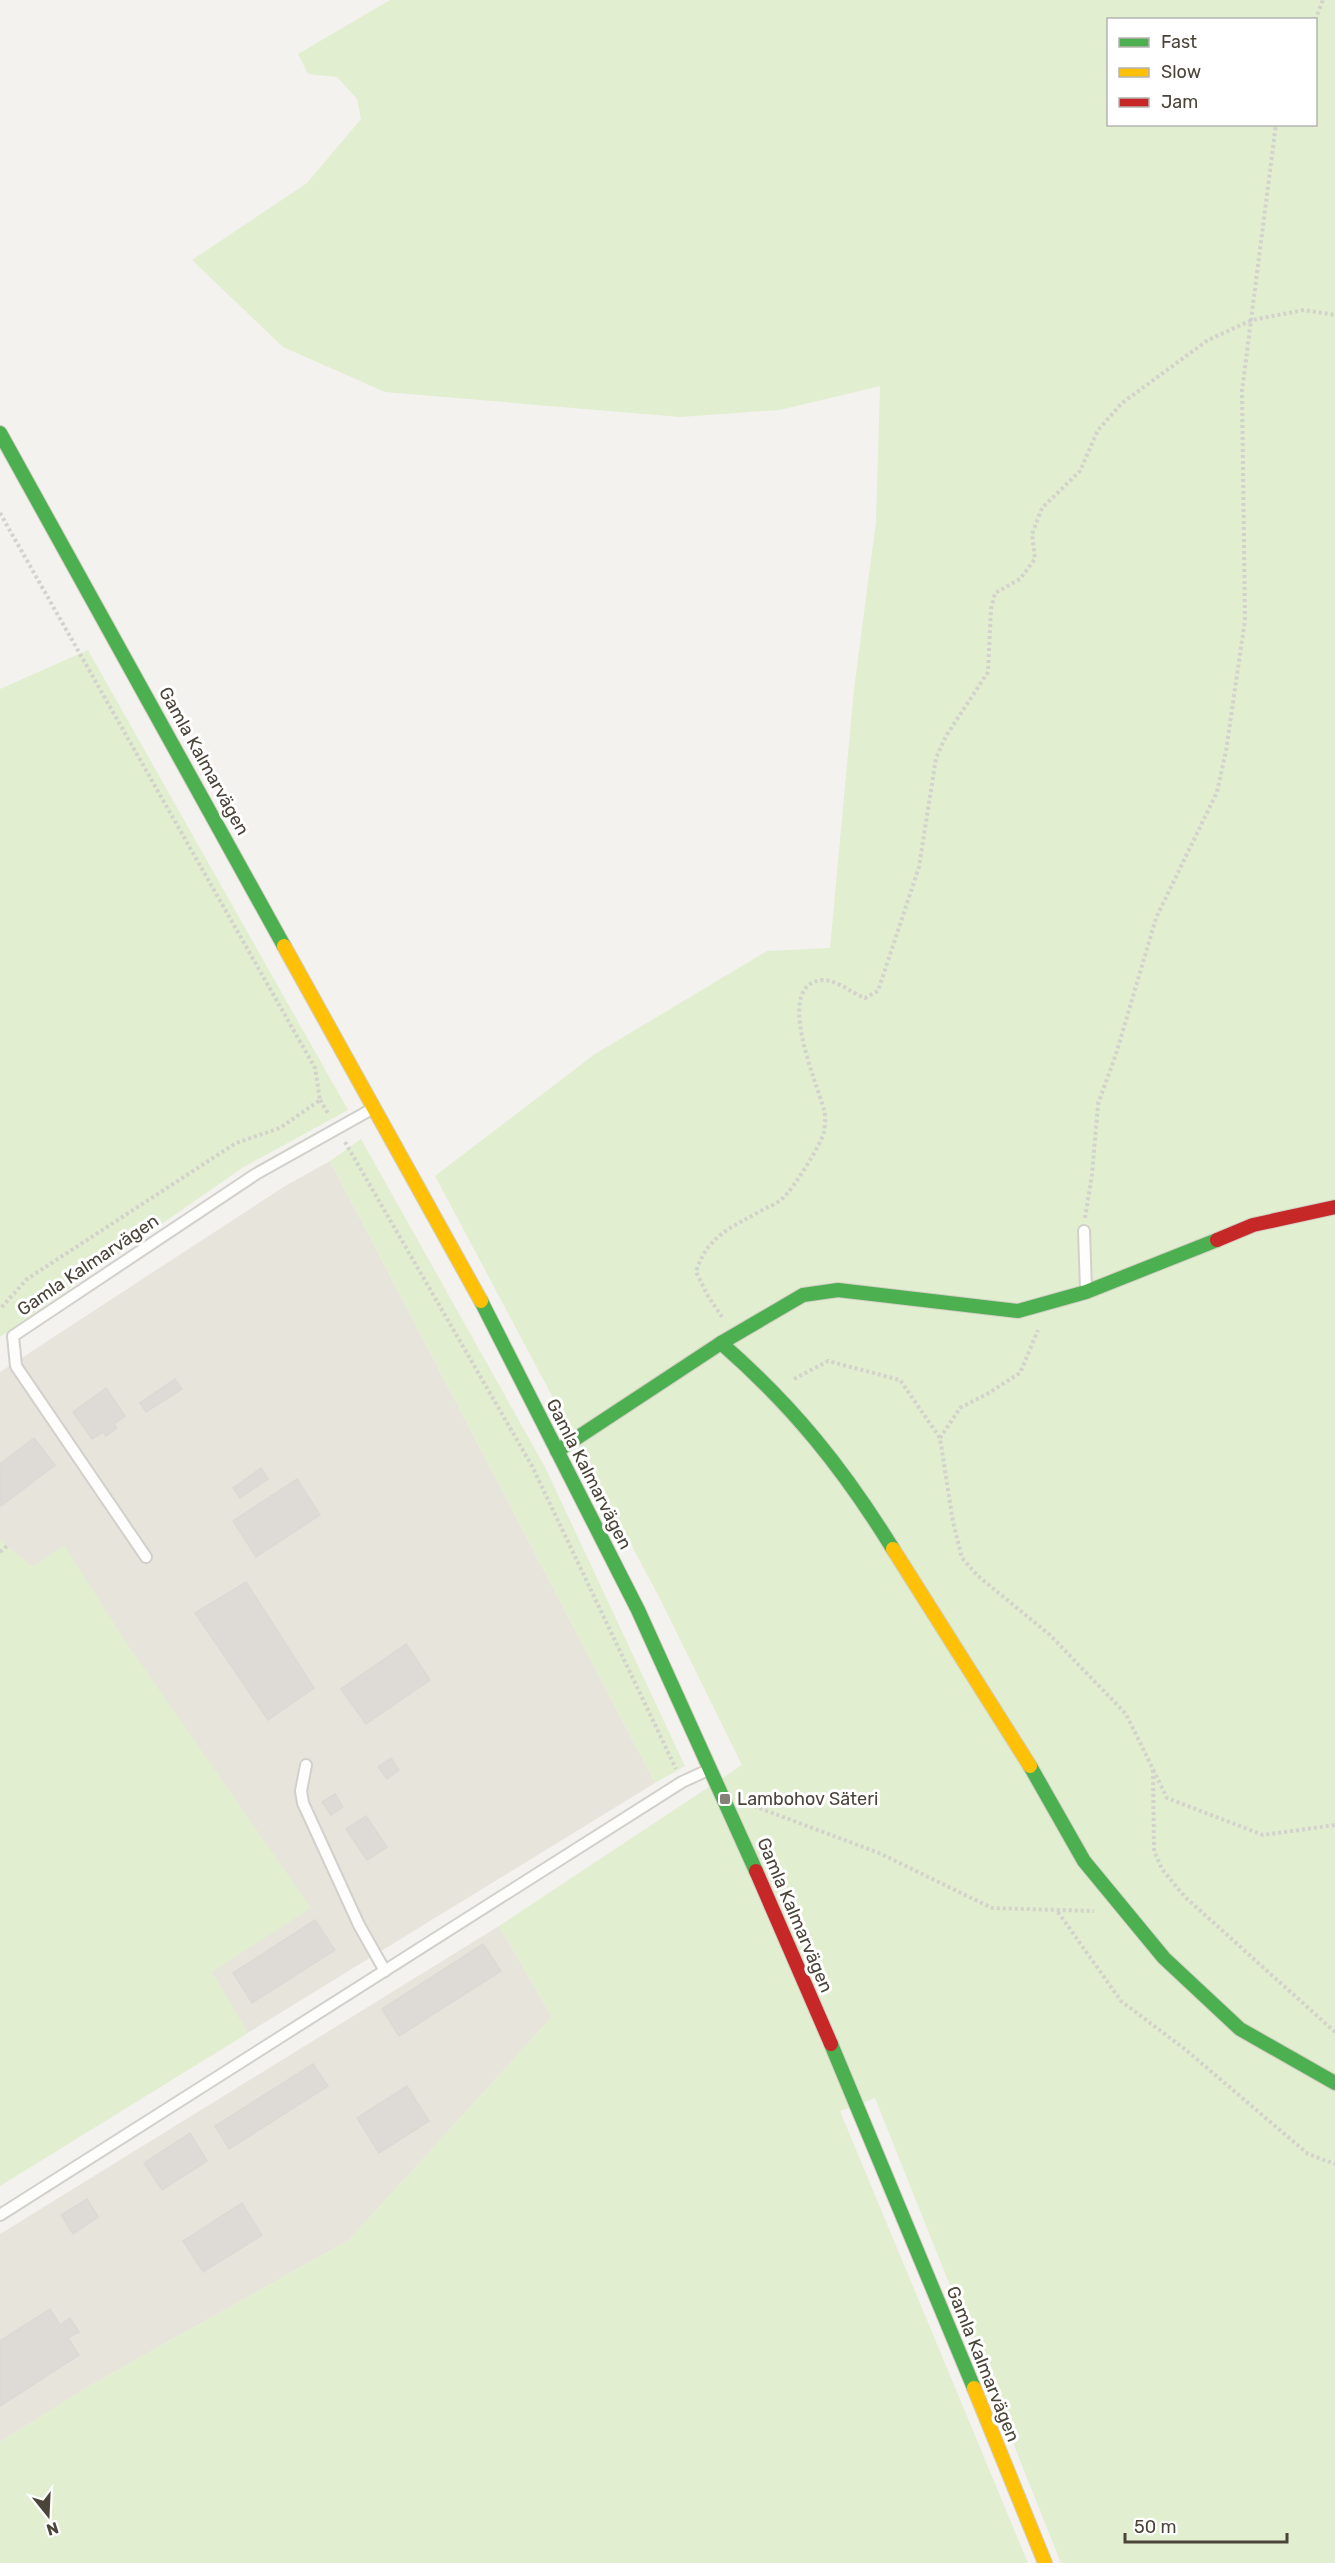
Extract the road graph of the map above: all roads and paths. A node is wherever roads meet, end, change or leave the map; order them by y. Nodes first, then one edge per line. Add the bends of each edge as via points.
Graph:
1 (1323, 0) edge
2 (1316, 18) edge
3 (1276, 126) edge
4 (1335, 315) edge
5 (1252, 320) junction
6 (0, 433) edge
7 (0, 513) edge
8 (320, 1100) junction
9 (375, 1107) junction
10 (337, 1128) junction
11 (1335, 1207) edge
12 (1084, 1231) joint
13 (1086, 1292) junction
14 (1048, 1303) junction
15 (0, 1309) edge
16 (735, 1335) junction
17 (721, 1343) junction
18 (789, 1380) dead end
19 (940, 1438) junction
20 (557, 1451) junction
21 (7, 1546) dead end
22 (0, 1552) edge
23 (146, 1557) dead end
24 (306, 1765) dead end
25 (711, 1768) junction
26 (1153, 1769) junction
27 (682, 1782) junction
28 (729, 1809) junction
29 (1335, 1825) edge
30 (1121, 1906) junction
31 (1058, 1912) junction
32 (385, 1971) junction
33 (1335, 2032) edge
34 (1335, 2083) edge
35 (1335, 2164) edge
36 (0, 2215) edge
37 (1045, 2563) edge

1 - 2 path
3 - 5 path
4 - 5 path via 1304,310
5 - 12 path via 1242,391 1245,620 1226,751 1217,792 1156,918 1098,1104
5 - 16 path via 1208,340 1122,403 1098,430 1080,471 1042,508 1032,534 1035,559 1020,579 995,593 988,672 936,758 919,867 878,991 865,998 823,980 809,986 801,997 798,1012 825,1113 824,1134 783,1198 720,1235 702,1252 696,1272
6 - 9 street, Gamla Kalmarvägen
7 - 8 path via 315,1068
8 - 10 path
8 - 15 path via 280,1128 236,1143 27,1279
9 - 10 lane, Gamla Kalmarvägen
9 - 20 street, Gamla Kalmarvägen
10 - 23 lane, Gamla Kalmarvägen via 256,1174 13,1336 16,1366
10 - 27 path via 532,1466
11 - 13 street via 1253,1225
12 - 13 lane
13 - 14 street
14 - 16 street via 1018,1311 838,1290 803,1295
14 - 19 path via 1020,1373 960,1407
16 - 17 street
17 - 20 street
17 - 30 street via 760,1378 825,1448 864,1502 1016,1741 1084,1861
18 - 19 path via 828,1361 900,1380
19 - 26 path via 962,1558 978,1576 1050,1635 1126,1714
20 - 25 street, Gamla Kalmarvägen via 638,1610
21 - 22 path
24 - 32 lane via 303,1803 359,1925
25 - 27 lane
25 - 28 street, Gamla Kalmarvägen
26 - 29 path via 1167,1798 1263,1835
26 - 33 path via 1154,1851 1162,1869 1185,1897
27 - 32 lane
28 - 31 path via 753,1806 775,1812 879,1853 992,1908
28 - 37 street, Gamla Kalmarvägen via 922,2258
30 - 31 path via 1086,1913
30 - 34 street via 1164,1958 1240,2029
31 - 35 path via 1121,2001 1186,2050 1308,2154
32 - 36 lane

